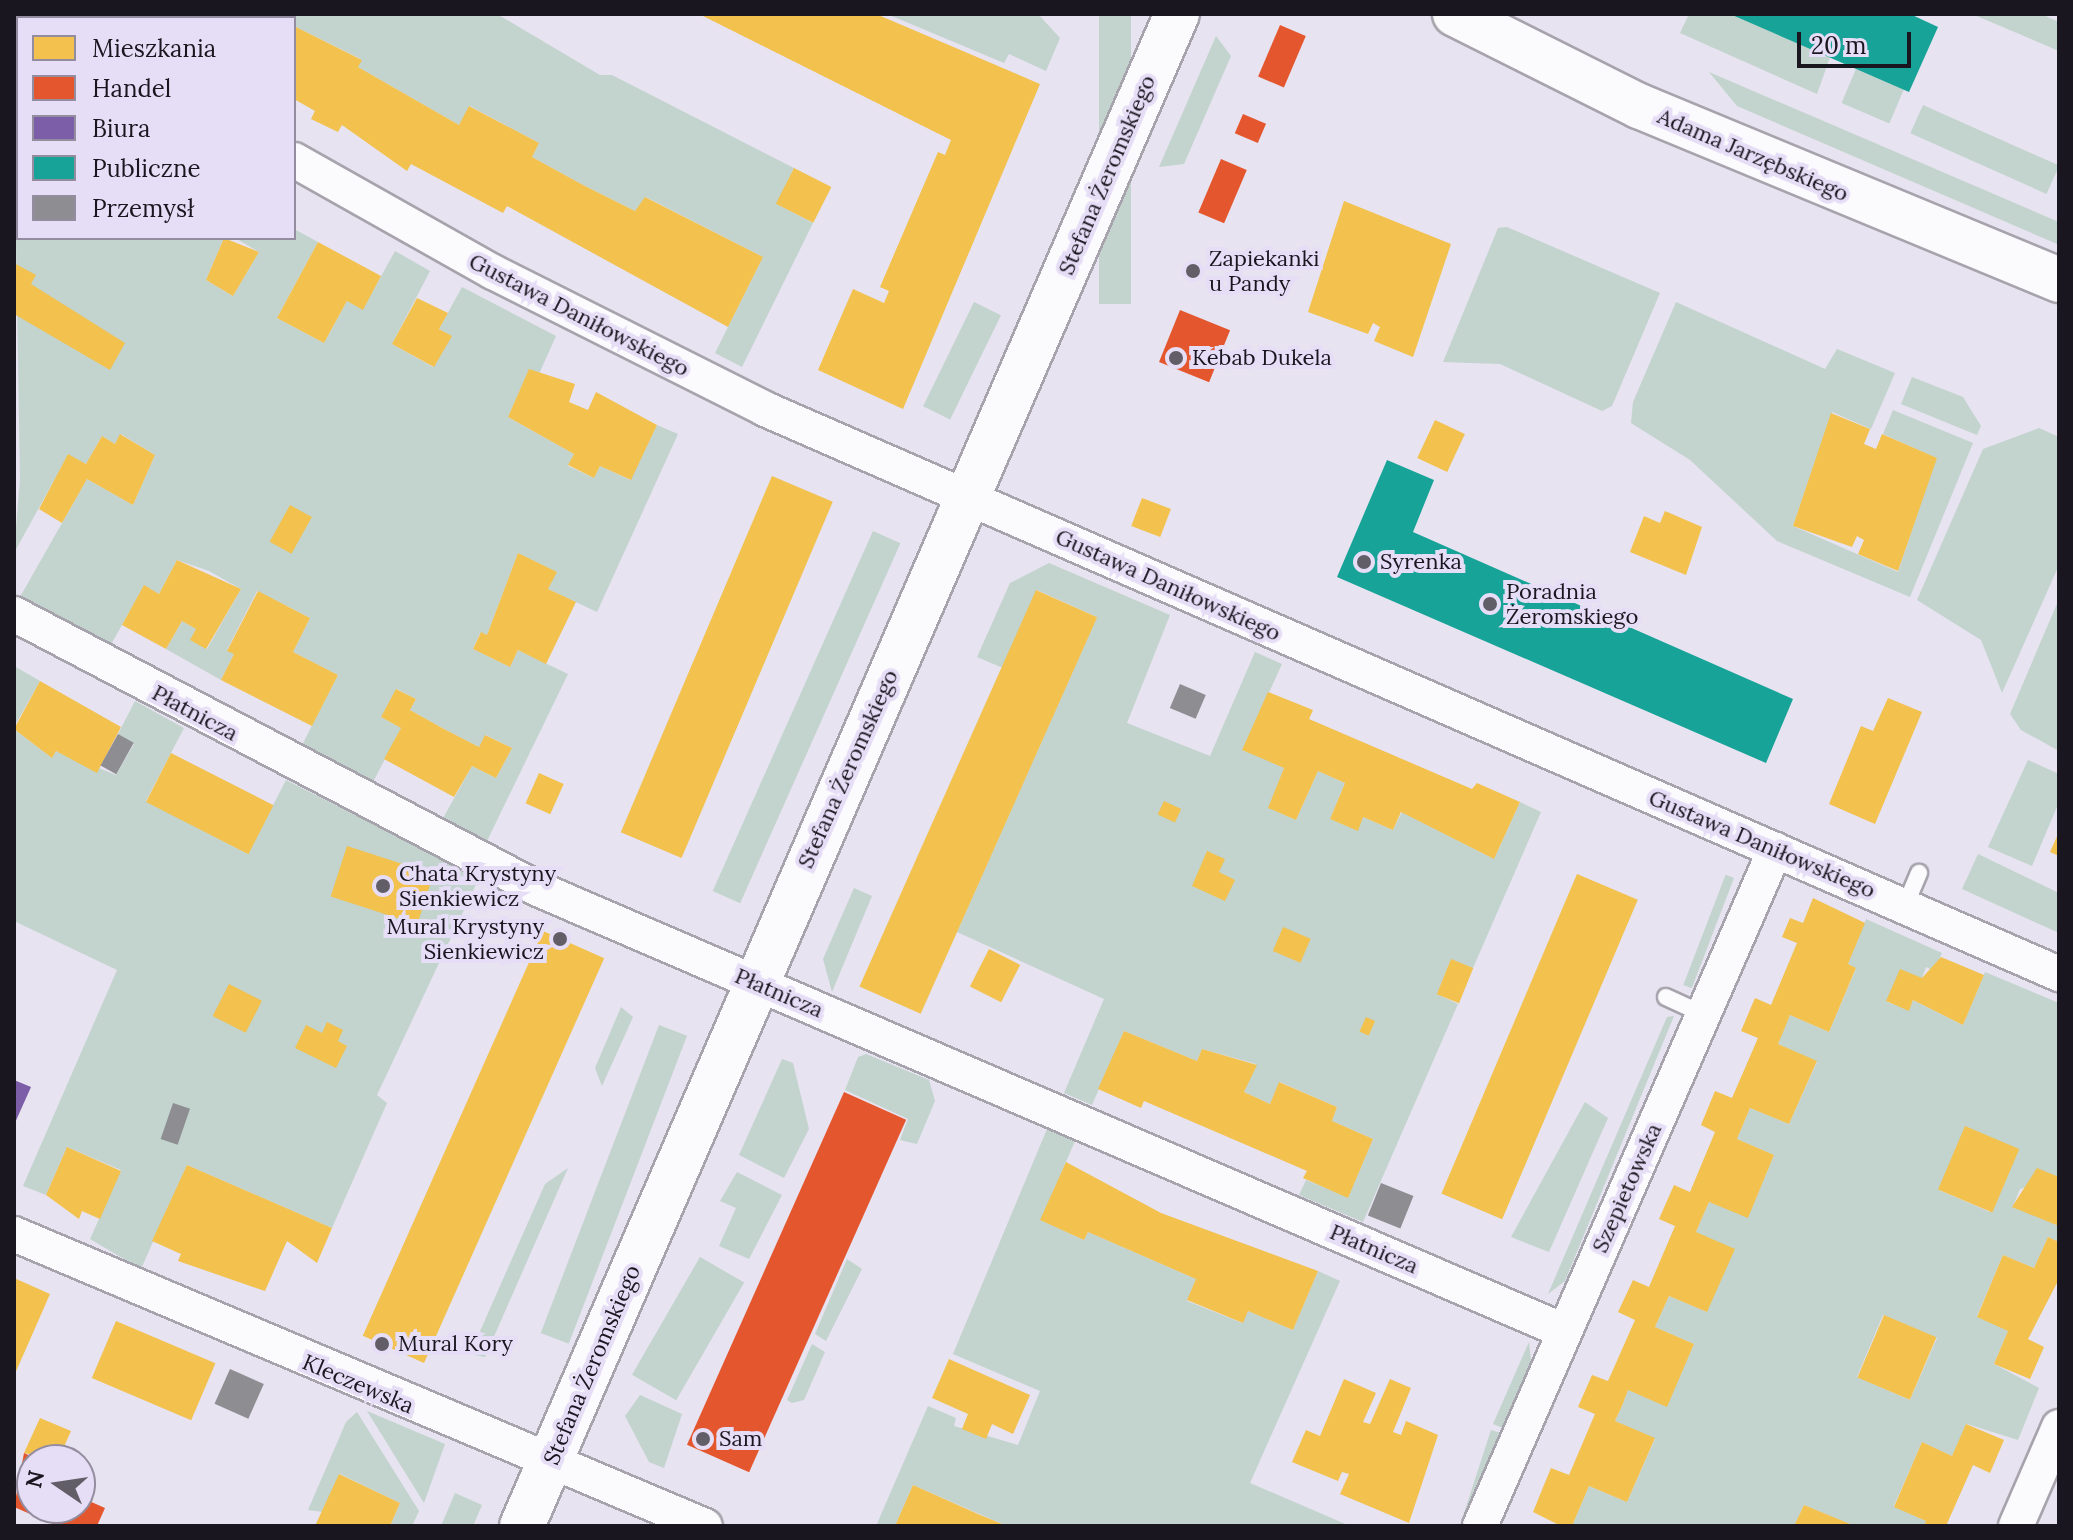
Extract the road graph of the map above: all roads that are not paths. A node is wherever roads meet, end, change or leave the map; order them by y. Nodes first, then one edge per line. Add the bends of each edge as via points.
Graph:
1 (1177, 14) edge
2 (1455, 14) edge
3 (296, 161) edge
4 (2059, 280) edge
5 (967, 499) junction
6 (14, 614) edge
7 (1775, 850) junction
8 (1919, 873) dead end
9 (1905, 906) junction
10 (2059, 974) edge
11 (754, 982) junction
12 (1666, 997) dead end
13 (1703, 1014) junction
14 (14, 1234) edge
15 (1564, 1331) junction
16 (2059, 1427) edge
17 (550, 1463) junction
18 (522, 1526) edge
19 (705, 1526) edge
20 (1480, 1526) edge
21 (2016, 1526) edge

1 - 5 main road, Stefana Żeromskiego
2 - 4 main road, Adama Jarzębskiego via 1639,106
3 - 5 street, Gustawa Daniłowskiego via 663,360
5 - 7 street, Gustawa Daniłowskiego
5 - 11 main road, Stefana Żeromskiego
6 - 11 street, Płatnicza via 522,881
7 - 9 street, Gustawa Daniłowskiego
7 - 13 street, Szepietowska
8 - 9 lane
9 - 10 street, Gustawa Daniłowskiego
11 - 15 street, Płatnicza
11 - 17 main road, Stefana Żeromskiego
12 - 13 lane
13 - 15 street, Szepietowska
14 - 17 street, Kleczewska
15 - 20 street, Szepietowska
16 - 21 street
17 - 18 main road, Stefana Żeromskiego
17 - 19 street, Kleczewska

